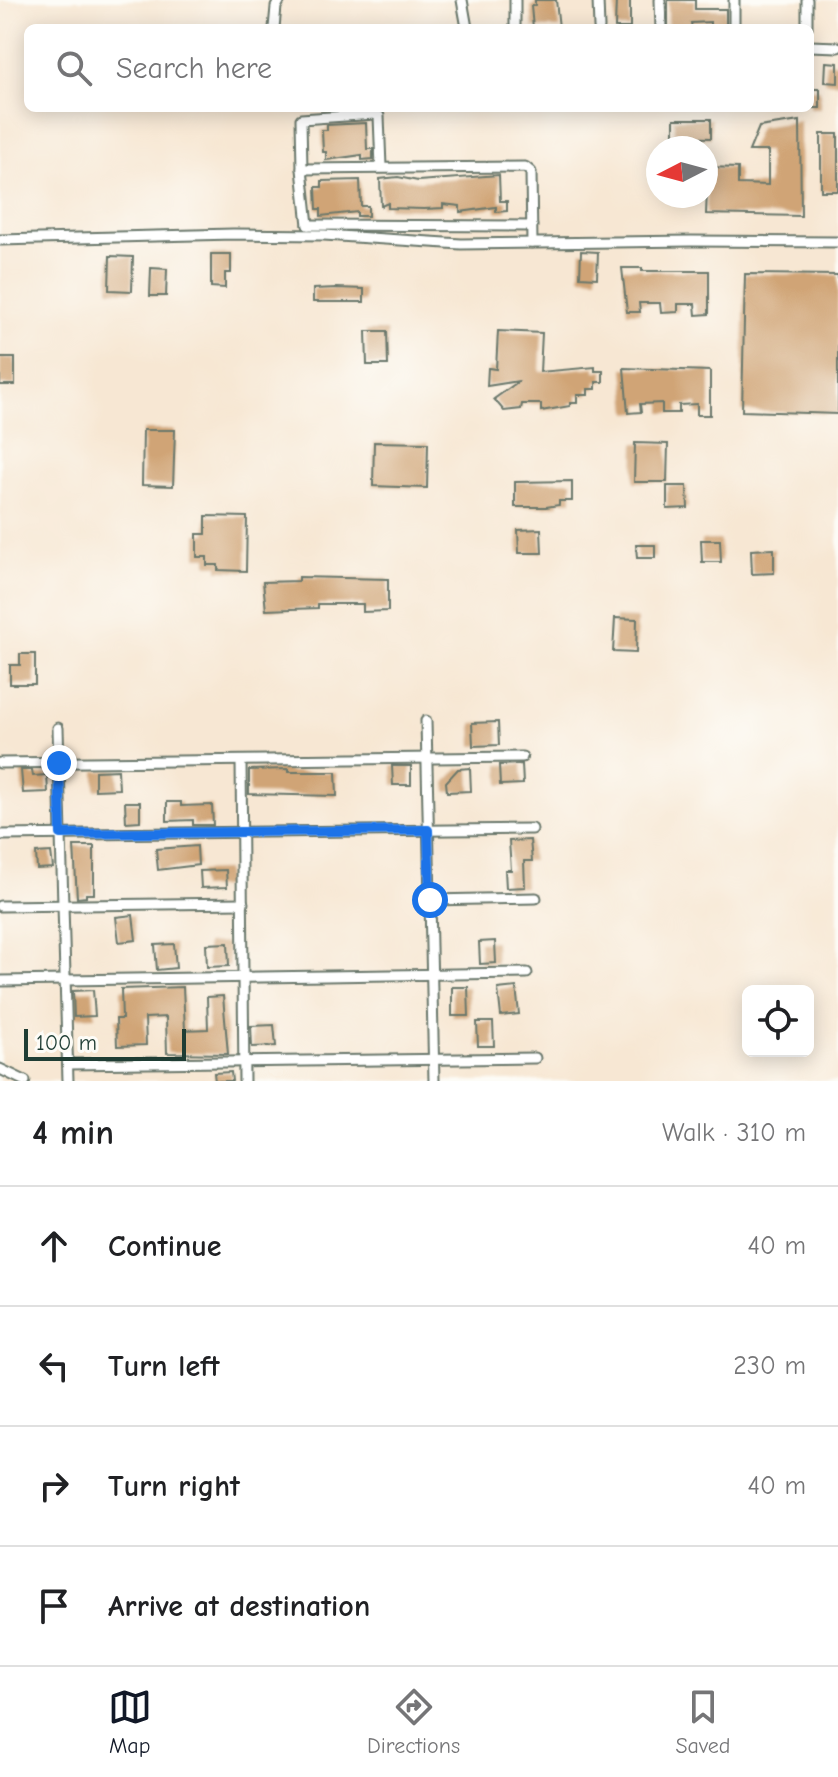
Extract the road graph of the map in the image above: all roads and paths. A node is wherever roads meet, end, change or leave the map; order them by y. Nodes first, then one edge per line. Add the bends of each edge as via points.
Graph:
1 (280, 0) edge
2 (462, 0) edge
3 (515, 0) edge
4 (598, 0) edge
5 (660, 0) edge
6 (734, 0) edge
7 (807, 0) edge
8 (274, 24) edge
9 (466, 24) edge
10 (515, 24) edge
11 (599, 24) edge
12 (661, 24) edge
13 (734, 24) edge
14 (807, 24) edge
15 (814, 46) edge
16 (838, 47) edge
17 (381, 167) junction
18 (302, 169) junction
19 (308, 225) junction
20 (532, 226) junction
21 (324, 235) junction
22 (0, 240) edge
23 (838, 242) edge
24 (532, 243) junction
25 (426, 721) dead end
26 (58, 728) dead end
27 (522, 757) dead end
28 (427, 758) junction
29 (241, 761) junction
30 (0, 763) edge
31 (59, 763) junction
32 (532, 829) dead end
33 (428, 830) junction
34 (242, 832) junction
35 (61, 834) junction
36 (0, 835) edge
37 (536, 898) dead end
38 (430, 900) junction
39 (243, 903) junction
40 (63, 905) junction
41 (0, 906) edge
42 (527, 973) dead end
43 (431, 974) junction
44 (243, 977) junction
45 (65, 980) junction
46 (0, 981) edge
47 (535, 1058) dead end
48 (433, 1059) junction
49 (244, 1061) junction
50 (68, 1064) junction
51 (0, 1069) edge
52 (25, 1081) edge
53 (68, 1081) edge
54 (244, 1081) edge
55 (434, 1081) edge

1 - 8 street
2 - 9 street
3 - 10 street
4 - 11 street
5 - 12 street
6 - 13 street
7 - 14 street
15 - 16 street
17 - 18 street
17 - 18 street via 379,116 372,112 301,119
17 - 20 street via 525,167 531,172
18 - 19 street
19 - 20 street
19 - 21 street
20 - 24 street
21 - 22 street
21 - 24 street
23 - 24 street
25 - 28 street
26 - 31 street
27 - 28 street
28 - 29 street
28 - 33 street
29 - 31 street
29 - 34 street
30 - 31 street
31 - 35 street
32 - 33 street
33 - 34 street
33 - 38 street
34 - 35 street
34 - 39 street
35 - 36 street
35 - 40 street
37 - 38 street
38 - 43 street
39 - 40 street
39 - 44 street
40 - 41 street
40 - 45 street
42 - 43 street
43 - 44 street
43 - 48 street
44 - 45 street
44 - 49 street
45 - 46 street
45 - 50 street
47 - 48 street
48 - 49 street
48 - 55 street
49 - 50 street
49 - 54 street
50 - 53 street
51 - 52 street

